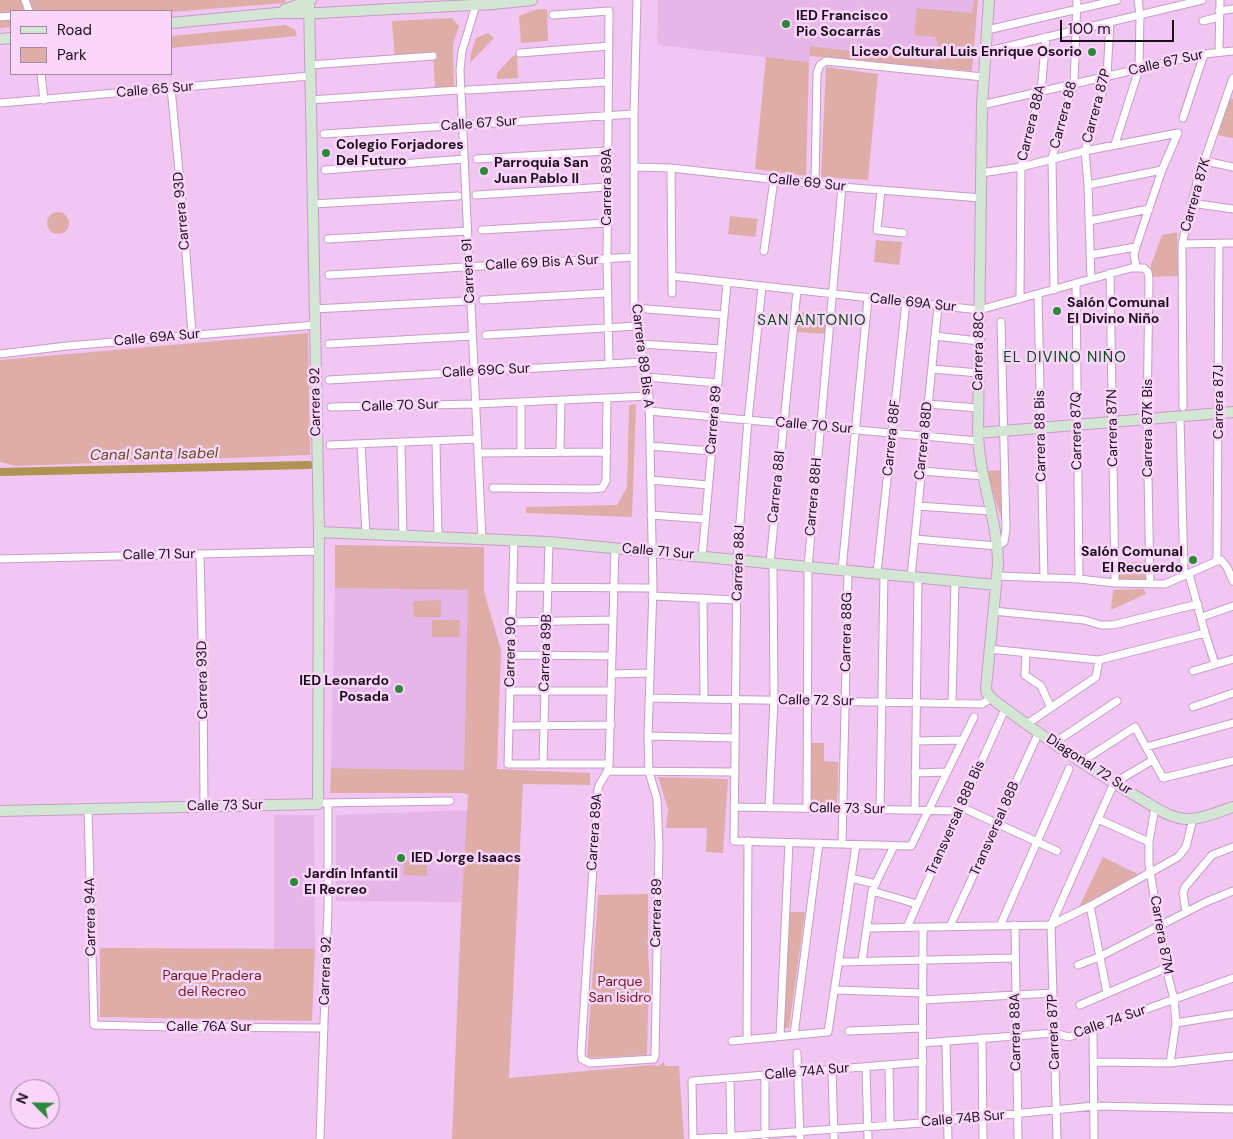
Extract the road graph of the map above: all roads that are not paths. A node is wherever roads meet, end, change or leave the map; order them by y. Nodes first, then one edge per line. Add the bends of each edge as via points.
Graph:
1 (309, 0) edge
2 (532, 0) edge
3 (637, 0) edge
4 (989, 0) edge
5 (1077, 0) edge
6 (1117, 0) edge
7 (1138, 0) edge
8 (1202, 0) edge
9 (1220, 0) edge
10 (476, 2) edge
11 (493, 2) edge
12 (1171, 4) edge
13 (1077, 9) junction
14 (1233, 9) edge
15 (277, 13) junction
16 (308, 13) junction
17 (1219, 14) junction
18 (553, 15) dead end
19 (1140, 15) junction
20 (1203, 21) dead end
21 (1110, 22) junction
22 (172, 23) edge
23 (987, 30) junction
24 (1077, 30) junction
25 (1046, 37) junction
26 (609, 46) junction
27 (993, 50) dead end
28 (1233, 51) edge
29 (1219, 52) junction
30 (520, 53) dead end
31 (1204, 54) junction
32 (433, 56) dead end
33 (309, 65) junction
34 (1139, 69) junction
35 (41, 75) edge
36 (310, 76) junction
37 (1107, 76) junction
38 (983, 77) junction
39 (1233, 78) edge
40 (608, 82) junction
41 (1074, 84) junction
42 (171, 88) junction
43 (458, 90) dead end
44 (468, 90) dead end
45 (1042, 91) junction
46 (1230, 95) edge
47 (44, 100) junction
48 (310, 100) junction
49 (0, 103) edge
50 (982, 105) junction
51 (634, 114) junction
52 (608, 116) junction
53 (1184, 118) dead end
54 (462, 124) junction
55 (324, 134) dead end
56 (1115, 144) junction
57 (607, 151) junction
58 (1085, 151) junction
59 (1052, 158) junction
60 (477, 159) dead end
61 (464, 160) junction
62 (1205, 161) junction
63 (634, 167) junction
64 (1021, 167) junction
65 (1233, 167) edge
66 (671, 168) junction
67 (325, 170) dead end
68 (1162, 170) junction
69 (981, 173) junction
70 (774, 180) junction
71 (815, 184) junction
72 (1088, 185) junction
73 (607, 186) junction
74 (842, 187) junction
75 (881, 190) junction
76 (476, 195) dead end
77 (458, 196) dead end
78 (981, 198) junction
79 (1191, 203) junction
80 (312, 204) junction
81 (1149, 208) junction
82 (1233, 209) edge
83 (1089, 221) junction
84 (607, 223) junction
85 (482, 230) dead end
86 (467, 231) junction
87 (903, 233) dead end
88 (328, 240) dead end
89 (1233, 243) edge
90 (1182, 244) junction
91 (1219, 244) junction
92 (1136, 246) junction
93 (764, 252) dead end
94 (1090, 255) junction
95 (634, 257) junction
96 (607, 259) junction
97 (469, 267) junction
98 (1136, 267) junction
99 (1110, 274) junction
100 (329, 275) dead end
101 (672, 276) junction
102 (1091, 279) junction
103 (727, 282) junction
104 (1076, 284) junction
105 (762, 286) junction
106 (1054, 290) junction
107 (797, 291) junction
108 (672, 292) dead end
109 (607, 293) junction
110 (1038, 294) junction
111 (832, 295) junction
112 (868, 298) junction
113 (1020, 299) junction
114 (484, 300) dead end
115 (466, 301) dead end
116 (906, 302) junction
117 (938, 306) junction
118 (634, 308) junction
119 (314, 310) junction
120 (979, 310) junction
121 (724, 315) junction
122 (1001, 322) dead end
123 (315, 325) junction
124 (637, 326) junction
125 (608, 328) junction
126 (192, 334) junction
127 (486, 335) dead end
128 (472, 336) junction
129 (935, 336) junction
130 (979, 341) junction
131 (329, 344) dead end
132 (640, 344) junction
133 (721, 349) junction
134 (0, 354) edge
135 (643, 362) junction
136 (608, 363) junction
137 (932, 369) junction
138 (474, 371) junction
139 (979, 372) junction
140 (646, 378) junction
141 (329, 380) dead end
142 (718, 383) junction
143 (649, 396) junction
144 (607, 398) junction
145 (561, 400) junction
146 (521, 402) junction
147 (476, 404) junction
148 (928, 404) junction
149 (331, 407) dead end
150 (978, 408) junction
151 (650, 412) junction
152 (1182, 412) junction
153 (1233, 412) edge
154 (1219, 414) junction
155 (715, 417) junction
156 (748, 420) junction
157 (1147, 420) junction
158 (1113, 422) junction
159 (784, 423) junction
160 (1077, 425) junction
161 (820, 427) junction
162 (1041, 428) junction
163 (855, 430) junction
164 (1004, 431) junction
165 (892, 433) junction
166 (925, 436) junction
167 (978, 437) junction
168 (477, 439) junction
169 (436, 441) junction
170 (400, 442) junction
171 (361, 444) junction
172 (330, 445) dead end
173 (650, 446) junction
174 (712, 451) junction
175 (560, 452) junction
176 (606, 452) junction
177 (478, 453) junction
178 (521, 453) junction
179 (922, 471) junction
180 (983, 476) junction
181 (651, 480) junction
182 (708, 485) junction
183 (494, 488) dead end
184 (918, 506) junction
185 (990, 511) junction
186 (651, 515) junction
187 (705, 519) junction
188 (319, 532) junction
189 (366, 534) junction
190 (403, 536) junction
191 (438, 537) junction
192 (482, 539) junction
193 (915, 539) junction
194 (514, 540) junction
195 (549, 542) junction
196 (997, 546) junction
197 (615, 548) junction
198 (319, 551) junction
199 (652, 552) junction
200 (200, 554) junction
201 (702, 557) junction
202 (0, 559) edge
203 (737, 560) junction
204 (1219, 560) junction
205 (772, 563) junction
206 (808, 567) junction
207 (845, 570) junction
208 (881, 574) junction
209 (1186, 575) junction
210 (915, 577) junction
211 (1044, 578) junction
212 (1079, 579) junction
213 (996, 580) junction
214 (1233, 580) edge
215 (955, 581) junction
216 (1115, 583) junction
217 (1150, 584) junction
218 (513, 587) junction
219 (548, 587) junction
220 (614, 588) junction
221 (653, 588) junction
222 (652, 596) junction
223 (703, 598) junction
224 (737, 600) junction
225 (1198, 604) junction
226 (1233, 606) edge
227 (993, 611) junction
228 (1202, 617) junction
229 (613, 620) junction
230 (547, 621) junction
231 (512, 622) junction
232 (1205, 633) junction
233 (989, 649) junction
234 (1026, 653) junction
235 (511, 655) junction
236 (546, 655) junction
237 (612, 656) junction
238 (1233, 659) edge
239 (1099, 660) junction
240 (1215, 664) junction
241 (1193, 671) dead end
242 (612, 674) junction
243 (650, 674) junction
244 (510, 691) junction
245 (545, 691) junction
246 (612, 691) junction
247 (1233, 693) edge
248 (649, 698) junction
249 (704, 699) junction
250 (736, 700) junction
251 (774, 700) junction
252 (809, 701) junction
253 (987, 701) junction
254 (1117, 701) dead end
255 (845, 702) junction
256 (882, 702) junction
257 (916, 703) junction
258 (952, 704) junction
259 (1051, 708) junction
260 (1193, 708) dead end
261 (1005, 709) junction
262 (974, 717) dead end
263 (1233, 723) edge
264 (1027, 724) junction
265 (544, 725) junction
266 (610, 725) junction
267 (509, 726) junction
268 (1039, 732) junction
269 (648, 736) junction
270 (735, 738) junction
271 (963, 740) junction
272 (916, 741) junction
273 (1054, 743) junction
274 (1146, 747) junction
275 (1153, 760) junction
276 (1233, 760) edge
277 (1081, 762) junction
278 (543, 764) junction
279 (609, 768) junction
280 (1069, 769) dead end
281 (650, 772) junction
282 (735, 772) junction
283 (947, 772) junction
284 (916, 773) junction
285 (1114, 783) junction
286 (450, 801) dead end
287 (323, 803) junction
288 (204, 806) junction
289 (1233, 806) edge
290 (734, 807) junction
291 (1155, 807) junction
292 (769, 808) junction
293 (807, 808) junction
294 (88, 809) junction
295 (842, 809) junction
296 (960, 809) junction
297 (880, 810) junction
298 (915, 810) junction
299 (928, 810) junction
300 (0, 811) edge
301 (1098, 819) junction
302 (1193, 819) junction
303 (997, 824) junction
304 (748, 841) junction
305 (789, 842) junction
306 (1037, 842) junction
307 (1149, 842) junction
308 (819, 843) junction
309 (842, 844) junction
310 (856, 845) junction
311 (894, 846) junction
312 (1233, 847) edge
313 (1057, 850) dead end
314 (1149, 872) junction
315 (851, 878) junction
316 (874, 887) junction
317 (1233, 891) edge
318 (917, 904) junction
319 (1090, 906) junction
320 (1186, 912) junction
321 (1015, 925) junction
322 (1051, 925) junction
323 (1159, 925) junction
324 (950, 926) junction
325 (1000, 926) junction
326 (907, 927) junction
327 (923, 927) junction
328 (867, 928) junction
329 (1099, 957) junction
330 (1015, 958) junction
331 (923, 960) junction
332 (862, 961) junction
333 (839, 962) junction
334 (1078, 965) dead end
335 (1166, 968) junction
336 (1233, 978) edge
337 (835, 990) junction
338 (1053, 993) junction
339 (1106, 993) junction
340 (1016, 995) junction
341 (923, 996) junction
342 (1174, 1000) junction
343 (1080, 1005) dead end
344 (1233, 1014) edge
345 (1176, 1023) junction
346 (94, 1025) joint
347 (324, 1028) junction
348 (923, 1028) junction
349 (1093, 1028) junction
350 (850, 1031) dead end
351 (1054, 1033) junction
352 (794, 1035) junction
353 (780, 1036) junction
354 (1016, 1036) junction
355 (982, 1038) junction
356 (747, 1039) junction
357 (732, 1041) dead end
358 (946, 1041) junction
359 (923, 1043) junction
360 (797, 1053) dead end
361 (655, 1056) joint
362 (1233, 1056) edge
363 (922, 1062) junction
364 (1094, 1062) junction
365 (1170, 1063) junction
366 (889, 1065) junction
367 (866, 1067) junction
368 (832, 1070) junction
369 (798, 1072) junction
370 (765, 1075) junction
371 (730, 1078) junction
372 (1094, 1106) junction
373 (1233, 1109) edge
374 (1057, 1110) junction
375 (1018, 1114) junction
376 (983, 1117) junction
377 (947, 1121) junction
378 (922, 1123) junction
379 (890, 1125) junction
380 (868, 1127) junction
381 (834, 1129) junction
382 (800, 1135) edge
383 (765, 1136) edge
384 (731, 1138) edge
385 (320, 1139) edge
386 (693, 1139) edge
387 (834, 1139) edge
388 (868, 1139) edge
389 (948, 1139) edge
390 (983, 1139) edge
391 (1018, 1139) edge
392 (1056, 1139) edge
393 (1094, 1139) edge

1 - 15 street
1 - 16 street, Carrera 92
2 - 11 street
3 - 51 street, Carrera 89 Bis A
4 - 23 street, Carrera 88C
5 - 13 street, Carrera 88
6 - 13 street
7 - 19 street
8 - 12 street
9 - 17 street
10 - 11 street
10 - 16 street
10 - 54 street, Carrera 91 via 460,60
12 - 19 street
13 - 23 street
13 - 24 street, Carrera 88
14 - 17 street
15 - 16 street
15 - 22 street
16 - 33 street, Carrera 92
17 - 20 street
17 - 29 street
18 - 26 street, Carrera 89A via 608,12
19 - 21 street
19 - 34 street
21 - 24 street
21 - 37 street, Carrera 87P
23 - 38 street, Carrera 88C
24 - 25 street
24 - 41 street, Carrera 88
25 - 27 street
25 - 45 street, Carrera 88A
26 - 30 street
26 - 40 street, Carrera 89A
28 - 29 street, Calle 67 Sur
29 - 31 street, Calle 67 Sur
31 - 34 street, Calle 67 Sur
31 - 53 street
32 - 33 street
33 - 36 street, Carrera 92
34 - 37 street, Calle 67 Sur
34 - 56 street
35 - 47 street
36 - 42 street, Calle 65 Sur
36 - 48 street, Carrera 92
37 - 41 street, Calle 67 Sur
37 - 58 street, Carrera 87P
38 - 50 street, Carrera 88C
38 - 71 street via 826,61 817,73
39 - 46 street, Carrera 87K
40 - 44 street
40 - 52 street, Carrera 89A
41 - 45 street, Calle 67 Sur
41 - 59 street, Carrera 88
42 - 47 street, Calle 65 Sur
42 - 126 street, Carrera 93D
43 - 48 street
45 - 50 street, Calle 67 Sur
45 - 64 street, Carrera 88A
46 - 62 street, Carrera 87K
47 - 49 street, Calle 65 Sur
48 - 80 street, Carrera 92
50 - 69 street, Carrera 88C
51 - 52 street, Calle 67 Sur
51 - 63 street, Carrera 89 Bis A
52 - 54 street, Calle 67 Sur
52 - 57 street, Carrera 89A
54 - 55 street, Calle 67 Sur
54 - 61 street, Carrera 91
56 - 58 street
56 - 68 street via 1178,132
57 - 60 street
57 - 73 street, Carrera 89A
58 - 59 street
58 - 72 street, Carrera 87P
59 - 64 street
59 - 106 street, Carrera 88
61 - 67 street
61 - 86 street, Carrera 91
62 - 65 street
62 - 79 street, Carrera 87K
63 - 66 street, Calle 69 Sur
63 - 95 street, Carrera 89 Bis A
64 - 69 street
64 - 113 street, Carrera 88A
66 - 70 street, Calle 69 Sur
66 - 101 street
68 - 72 street
68 - 81 street
69 - 78 street, Carrera 88C
70 - 71 street, Calle 69 Sur
70 - 93 street
71 - 74 street, Calle 69 Sur
72 - 83 street, Carrera 87P
73 - 76 street
73 - 84 street, Carrera 89A
74 - 75 street, Calle 69 Sur
74 - 111 street, Carrera 88H
75 - 78 street, Calle 69 Sur
75 - 87 street via 876,230
77 - 80 street
78 - 120 street, Carrera 88C
79 - 82 street
79 - 90 street, Carrera 87K
80 - 119 street, Carrera 92
81 - 83 street
81 - 92 street
83 - 94 street, Carrera 87P
84 - 85 street
84 - 96 street, Carrera 89A
86 - 88 street
86 - 97 street, Carrera 91
89 - 91 street
90 - 91 street
90 - 152 street, Carrera 87K
91 - 154 street, Carrera 87J
92 - 94 street
92 - 98 street
94 - 102 street, Carrera 87P
95 - 96 street, Calle 69 Bis A Sur
95 - 118 street, Carrera 89 Bis A
96 - 97 street, Calle 69 Bis A Sur
96 - 109 street, Carrera 89A
97 - 100 street, Calle 69 Bis A Sur
97 - 128 street, Carrera 91
98 - 99 street, Calle 69A Sur
98 - 157 street, Carrera 87K Bis via 1148,272
99 - 102 street, Calle 69A Sur
99 - 158 street, Carrera 87N
101 - 103 street, Calle 69A Sur
101 - 108 street
102 - 104 street, Calle 69A Sur
103 - 105 street, Calle 69A Sur
103 - 121 street, Carrera 89
104 - 106 street, Calle 69A Sur
104 - 160 street, Carrera 87Q
105 - 107 street, Calle 69A Sur
105 - 156 street, Carrera 88J
106 - 110 street, Calle 69A Sur
107 - 111 street, Calle 69A Sur
107 - 159 street, Carrera 88I
109 - 114 street
109 - 125 street, Carrera 89A
110 - 113 street, Calle 69A Sur
110 - 162 street, Carrera 88 Bis
111 - 112 street, Calle 69A Sur
111 - 161 street, Carrera 88H
112 - 116 street, Calle 69A Sur
112 - 163 street, Carrera 88G
113 - 120 street, Calle 69A Sur
115 - 119 street
116 - 117 street, Calle 69A Sur
116 - 165 street, Carrera 88F
117 - 120 street, Calle 69A Sur
117 - 129 street, Carrera 88D
118 - 121 street
118 - 124 street, Carrera 89 Bis A
119 - 123 street, Carrera 92
120 - 130 street, Carrera 88C
121 - 133 street, Carrera 89
122 - 164 street
123 - 126 street, Calle 69A Sur
123 - 188 street, Carrera 92
124 - 125 street
124 - 132 street, Carrera 89 Bis A
125 - 127 street
125 - 136 street, Carrera 89A
126 - 134 street, Calle 69A Sur
128 - 131 street
128 - 138 street, Carrera 91
129 - 130 street
129 - 137 street, Carrera 88D
130 - 139 street, Carrera 88C
132 - 133 street
132 - 135 street, Carrera 89 Bis A
133 - 142 street, Carrera 89
135 - 136 street, Calle 69C Sur
135 - 140 street, Carrera 89 Bis A
136 - 138 street, Calle 69C Sur
137 - 139 street
137 - 148 street, Carrera 88D
138 - 141 street, Calle 69C Sur
138 - 147 street, Carrera 91
139 - 150 street, Carrera 88C
140 - 142 street
140 - 143 street, Carrera 89 Bis A
142 - 155 street, Carrera 89
143 - 144 street, Calle 70 Sur
143 - 151 street, Carrera 89 Bis A
144 - 145 street, Calle 70 Sur
144 - 176 street
145 - 146 street, Calle 70 Sur
145 - 175 street
146 - 147 street, Calle 70 Sur
146 - 178 street
147 - 149 street, Calle 70 Sur
147 - 168 street, Carrera 91
148 - 150 street
148 - 166 street, Carrera 88D
150 - 167 street, Carrera 88C
151 - 155 street, Calle 70 Sur
151 - 173 street, Carrera 89 Bis A
152 - 154 street, Calle 70 Sur
152 - 157 street, Calle 70 Sur
152 - 209 street, Carrera 87K
153 - 154 street, Calle 70 Sur
154 - 204 street, Carrera 87J
155 - 156 street, Calle 70 Sur
155 - 174 street, Carrera 89
156 - 159 street, Calle 70 Sur
156 - 203 street, Carrera 88J
157 - 158 street, Calle 70 Sur
157 - 217 street, Carrera 87K Bis
158 - 160 street, Calle 70 Sur
158 - 216 street, Carrera 87N
159 - 161 street, Calle 70 Sur
159 - 205 street, Carrera 88I
160 - 162 street, Calle 70 Sur
160 - 212 street, Carrera 87Q
161 - 163 street, Calle 70 Sur
161 - 206 street, Carrera 88H
162 - 164 street, Calle 70 Sur
162 - 211 street, Carrera 88 Bis
163 - 165 street, Calle 70 Sur
163 - 207 street, Carrera 88G
164 - 167 street, Calle 70 Sur
164 - 196 street via 1006,529 1004,542
165 - 166 street, Calle 70 Sur
165 - 208 street, Carrera 88F
166 - 167 street, Calle 70 Sur
166 - 179 street, Carrera 88D
167 - 180 street, Carrera 88C
168 - 169 street
168 - 177 street, Carrera 91
169 - 170 street
169 - 191 street
170 - 171 street
170 - 190 street
171 - 172 street
171 - 189 street
173 - 174 street
173 - 181 street, Carrera 89 Bis A
174 - 182 street, Carrera 89
175 - 176 street
175 - 178 street
176 - 183 street via 606,481 602,488
177 - 178 street
177 - 192 street, Carrera 91
179 - 180 street
179 - 184 street, Carrera 88D
180 - 185 street, Carrera 88C
181 - 182 street
181 - 186 street, Carrera 89 Bis A
182 - 187 street, Carrera 89
184 - 185 street
184 - 193 street, Carrera 88D
185 - 196 street, Carrera 88C
186 - 187 street
186 - 199 street, Carrera 89 Bis A
187 - 201 street, Carrera 89
188 - 189 street, Calle 71 Sur
188 - 198 street, Carrera 92
189 - 190 street, Calle 71 Sur
190 - 191 street, Calle 71 Sur
191 - 192 street, Calle 71 Sur
192 - 194 street, Calle 71 Sur
193 - 196 street
193 - 210 street, Carrera 88D
194 - 195 street, Calle 71 Sur
194 - 218 street, Carrera 90
195 - 197 street, Calle 71 Sur
195 - 219 street, Carrera 89B
196 - 213 street, Carrera 88C
197 - 199 street, Calle 71 Sur
197 - 220 street, Carrera 89A
198 - 200 street, Calle 71 Sur
198 - 287 street, Carrera 92
199 - 201 street, Calle 71 Sur
199 - 221 street, Carrera 89 Bis A
200 - 202 street, Calle 71 Sur
200 - 288 street, Carrera 93D
201 - 203 street, Calle 71 Sur
203 - 205 street, Calle 71 Sur
203 - 224 street, Carrera 88J
204 - 209 street, Calle 71 Sur
204 - 214 street via 1227,567
205 - 206 street, Calle 71 Sur
205 - 251 street, Carrera 88I
206 - 207 street, Calle 71 Sur
206 - 252 street, Carrera 88H
207 - 208 street, Calle 71 Sur
207 - 255 street, Carrera 88G
208 - 210 street, Calle 71 Sur
208 - 256 street, Carrera 88F
209 - 217 street, Calle 71 Sur via 1164,584
209 - 225 street, Carrera 87K
210 - 215 street, Calle 71 Sur
210 - 257 street, Carrera 88D
211 - 212 street, Calle 71 Sur
211 - 213 street, Calle 71 Sur
212 - 216 street, Calle 71 Sur
213 - 215 street, Calle 71 Sur
213 - 227 street, Carrera 88C
215 - 258 street
216 - 217 street, Calle 71 Sur
218 - 219 street
218 - 231 street, Carrera 90
219 - 220 street
219 - 230 street, Carrera 89B
220 - 221 street
220 - 229 street, Carrera 89A
221 - 222 street, Carrera 89 Bis A
222 - 223 street
222 - 243 street, Carrera 89 Bis A
223 - 224 street
223 - 249 street
224 - 250 street, Carrera 88J
225 - 227 street via 1113,626
225 - 228 street, Carrera 87K
226 - 228 street
227 - 233 street, Carrera 88C
228 - 232 street, Carrera 87K
229 - 230 street
229 - 237 street, Carrera 89A
230 - 231 street
230 - 236 street, Carrera 89B
231 - 235 street, Carrera 90
232 - 239 street
232 - 240 street, Carrera 87K
233 - 234 street
233 - 253 street, Carrera 88C
234 - 239 street
234 - 259 street via 1025,674 1041,686
235 - 236 street
235 - 244 street, Carrera 90
236 - 237 street
236 - 245 street, Carrera 89B
237 - 242 street, Carrera 89A
238 - 240 street
239 - 259 street via 1096,677
240 - 241 street
242 - 243 street
242 - 246 street, Carrera 89A
243 - 248 street, Carrera 89 Bis A
244 - 245 street
244 - 267 street, Carrera 90
245 - 246 street
245 - 265 street, Carrera 89B
246 - 266 street, Carrera 89A
247 - 260 street
248 - 249 street, Calle 72 Sur
248 - 269 street, Carrera 89 Bis A
249 - 250 street, Calle 72 Sur
250 - 251 street, Calle 72 Sur
250 - 270 street, Carrera 88J
251 - 252 street, Calle 72 Sur
251 - 292 street, Carrera 88I
252 - 255 street, Calle 72 Sur
252 - 293 street, Carrera 88H
253 - 258 street, Calle 72 Sur
253 - 261 street, Diagonal 72 Sur
254 - 273 street
255 - 256 street, Calle 72 Sur
255 - 295 street, Carrera 88G
256 - 257 street, Calle 72 Sur
256 - 297 street, Carrera 88F
257 - 258 street, Calle 72 Sur
257 - 272 street, Carrera 88D
259 - 264 street
261 - 264 street, Diagonal 72 Sur
261 - 296 street, Transversal 88B Bis
262 - 271 street
263 - 274 street
264 - 268 street, Diagonal 72 Sur
265 - 266 street
265 - 267 street
265 - 278 street, Carrera 89B
266 - 279 street, Carrera 89A
267 - 278 street, Carrera 90 via 508,764
268 - 273 street, Diagonal 72 Sur
268 - 303 street, Transversal 88B
269 - 270 street
269 - 281 street, Carrera 89 Bis A
270 - 282 street, Carrera 88J
271 - 272 street
271 - 283 street
272 - 284 street, Carrera 88D
273 - 277 street, Diagonal 72 Sur
274 - 275 street
274 - 277 street via 1135,727
275 - 276 street via 1163,778
275 - 285 street
277 - 285 street, Diagonal 72 Sur
278 - 279 street
279 - 281 street
279 - 361 street, Carrera 89A via 598,790 582,1059 590,1063 654,1059
280 - 306 street
281 - 282 street
281 - 361 street, Carrera 89 via 657,799 659,845
282 - 290 street, Carrera 88J
283 - 284 street
283 - 299 street
284 - 298 street, Carrera 88D
285 - 291 street, Diagonal 72 Sur
285 - 301 street
286 - 287 street, Calle 73 Sur
287 - 288 street, Calle 73 Sur
287 - 347 street, Carrera 92 via 328,907
288 - 294 street, Calle 73 Sur
289 - 302 street
290 - 292 street, Calle 73 Sur
290 - 304 street, Carrera 88J via 734,841
291 - 302 street, Diagonal 72 Sur via 1177,817
291 - 307 street, Carrera 87M
292 - 293 street, Calle 73 Sur
293 - 295 street, Calle 73 Sur
294 - 300 street, Calle 73 Sur
294 - 346 street, Carrera 94A
295 - 297 street, Calle 73 Sur
295 - 309 street, Carrera 88G
296 - 299 street, Calle 73 Sur
296 - 303 street, Calle 73 Sur
296 - 318 street, Transversal 88B Bis
297 - 298 street, Calle 73 Sur
298 - 299 street, Calle 73 Sur
299 - 311 street via 911,846
301 - 307 street
301 - 322 street
302 - 314 street via 1182,854
303 - 306 street, Calle 73 Sur
303 - 324 street, Transversal 88B
304 - 305 street
304 - 356 street
305 - 308 street
305 - 353 street
306 - 313 street, Calle 73 Sur
306 - 325 street
307 - 314 street, Carrera 87M
308 - 309 street
308 - 352 street
309 - 310 street
310 - 311 street
310 - 315 street
311 - 316 street
312 - 320 street via 1212,856 1185,887
314 - 319 street
314 - 323 street, Carrera 87M
315 - 316 street
315 - 333 street
316 - 318 street
316 - 328 street
317 - 320 street
318 - 326 street, Transversal 88B Bis
319 - 322 street
319 - 329 street
320 - 323 street
321 - 322 street
321 - 325 street
321 - 330 street, Carrera 88A
322 - 338 street, Carrera 87P
323 - 329 street
323 - 335 street, Carrera 87M
324 - 325 street
324 - 327 street
326 - 327 street
326 - 328 street
327 - 331 street
328 - 332 street
329 - 334 street
329 - 339 street
330 - 331 street
330 - 340 street, Carrera 88A
331 - 332 street
331 - 341 street
332 - 333 street
333 - 337 street
335 - 339 street
335 - 342 street, Carrera 87M
336 - 342 street, Calle 74 Sur
337 - 341 street
337 - 352 street via 828,1032
338 - 340 street
338 - 351 street, Carrera 87P
339 - 343 street
340 - 341 street
340 - 354 street, Carrera 88A
341 - 348 street
342 - 345 street, Carrera 87M
342 - 349 street, Calle 74 Sur
344 - 345 street
345 - 365 street, Carrera 87M
346 - 347 street, Calle 76A Sur
347 - 385 street, Carrera 92
348 - 350 street
348 - 359 street
349 - 351 street, Calle 74 Sur via 1070,1036
349 - 364 street
351 - 354 street, Calle 74 Sur
351 - 374 street, Carrera 87P
352 - 353 street
353 - 356 street
354 - 355 street, Calle 74 Sur
354 - 375 street, Carrera 88A
355 - 358 street, Calle 74 Sur
355 - 376 street
356 - 357 street
358 - 359 street, Calle 74 Sur
358 - 377 street
359 - 363 street
360 - 369 street
362 - 365 street
363 - 366 street, Calle 74A Sur
363 - 378 street
364 - 365 street
364 - 372 street
366 - 367 street, Calle 74A Sur
366 - 379 street
367 - 368 street, Calle 74A Sur
367 - 380 street
368 - 369 street, Calle 74A Sur
368 - 381 street
369 - 370 street, Calle 74A Sur
369 - 382 street
370 - 371 street, Calle 74A Sur
370 - 383 street
371 - 384 street
371 - 386 street, Calle 74A Sur via 692,1081
372 - 373 street, Calle 74B Sur
372 - 374 street, Calle 74B Sur
372 - 393 street
374 - 375 street, Calle 74B Sur
374 - 392 street, Carrera 87P
375 - 376 street, Calle 74B Sur
375 - 391 street, Carrera 88A
376 - 377 street, Calle 74B Sur
376 - 390 street
377 - 378 street, Calle 74B Sur
377 - 389 street
378 - 379 street, Calle 74B Sur
379 - 380 street, Calle 74B Sur
380 - 381 street, Calle 74B Sur
380 - 388 street
381 - 382 street, Calle 74B Sur
381 - 387 street
382 - 383 street, Calle 74B Sur
383 - 384 street, Calle 74B Sur
384 - 386 street, Calle 74B Sur

